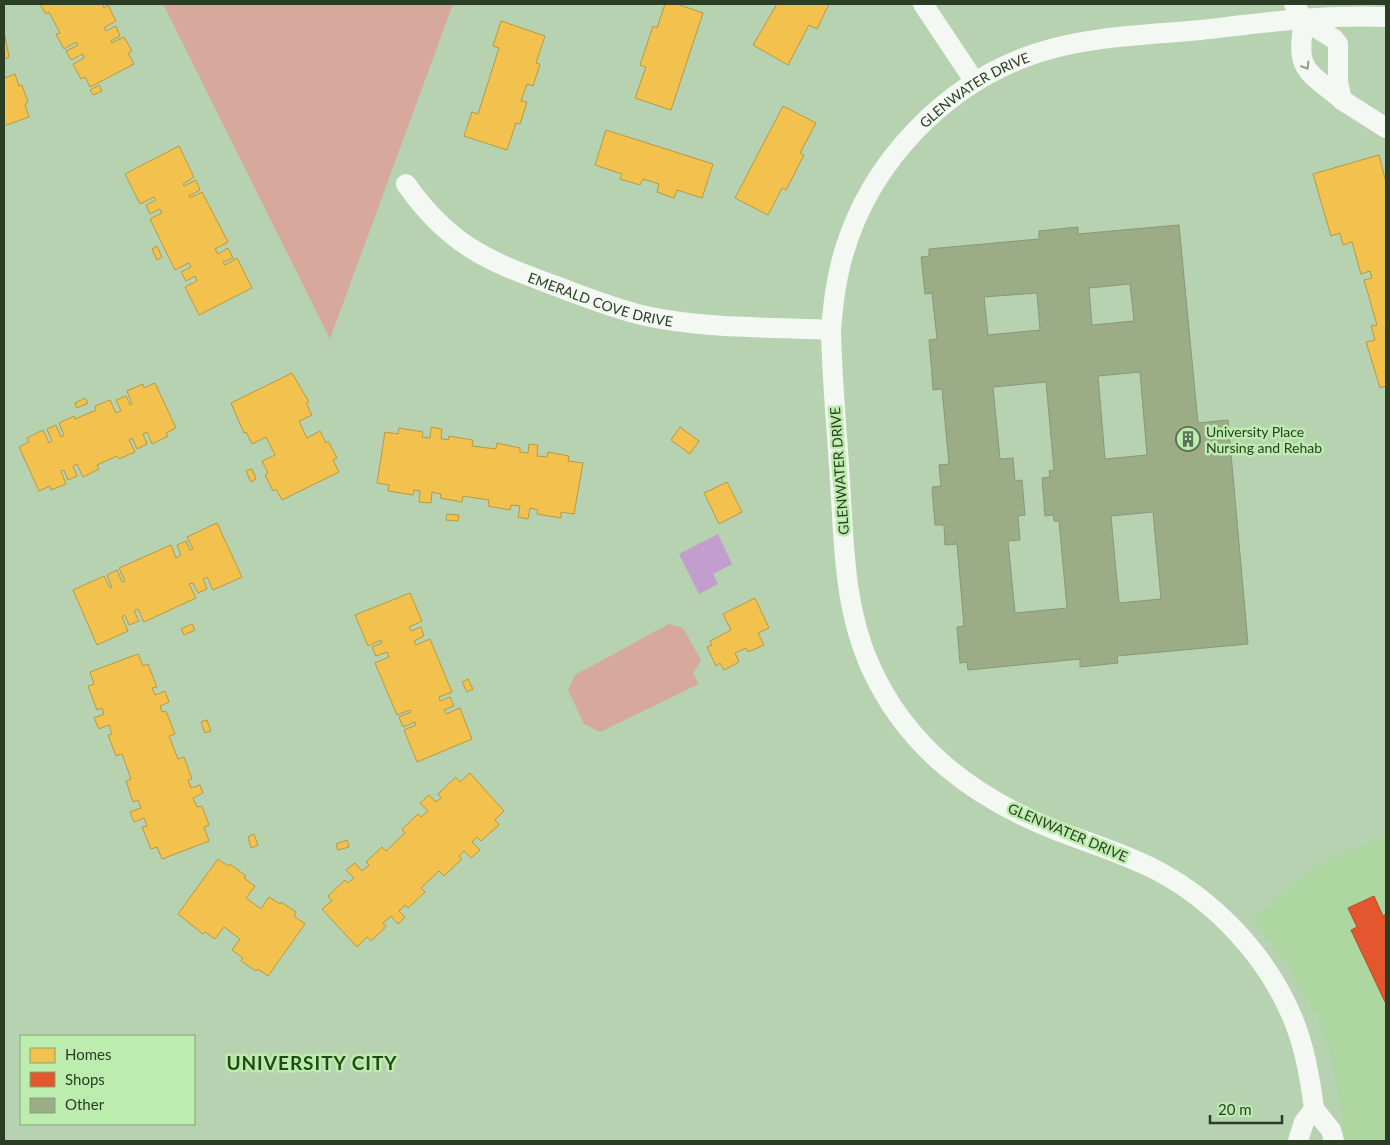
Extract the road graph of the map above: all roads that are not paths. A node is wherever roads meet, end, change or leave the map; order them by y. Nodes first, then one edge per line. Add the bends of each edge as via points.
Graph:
1 (923, 4) edge
2 (1299, 12) edge
3 (1386, 17) edge
4 (975, 82) junction
5 (1342, 100) junction
6 (1386, 128) edge
7 (406, 184) dead end
8 (831, 330) junction
9 (1314, 1109) junction
10 (1298, 1141) edge
11 (1334, 1141) edge

1 - 4 street
2 - 3 street, GLENWATER DRIVE
2 - 4 street, GLENWATER DRIVE via 1056,48 1004,66
2 -> 5 street via 1303,64
2 - 5 street via 1338,44 1338,82
4 - 8 street, GLENWATER DRIVE via 939,108 912,134 890,160 870,192 844,251 834,293
5 - 6 street
7 - 8 street, EMERALD COVE DRIVE via 436,222 471,249 504,267 610,305 646,316 686,322
8 - 9 street, GLENWATER DRIVE via 848,590 866,656 885,695 922,744 962,781 1031,820 1156,870 1188,889 1220,916 1252,950 1290,1012 1306,1060
9 - 10 street via 1304,1122
9 - 11 street, GLENWATER DRIVE via 1331,1130

